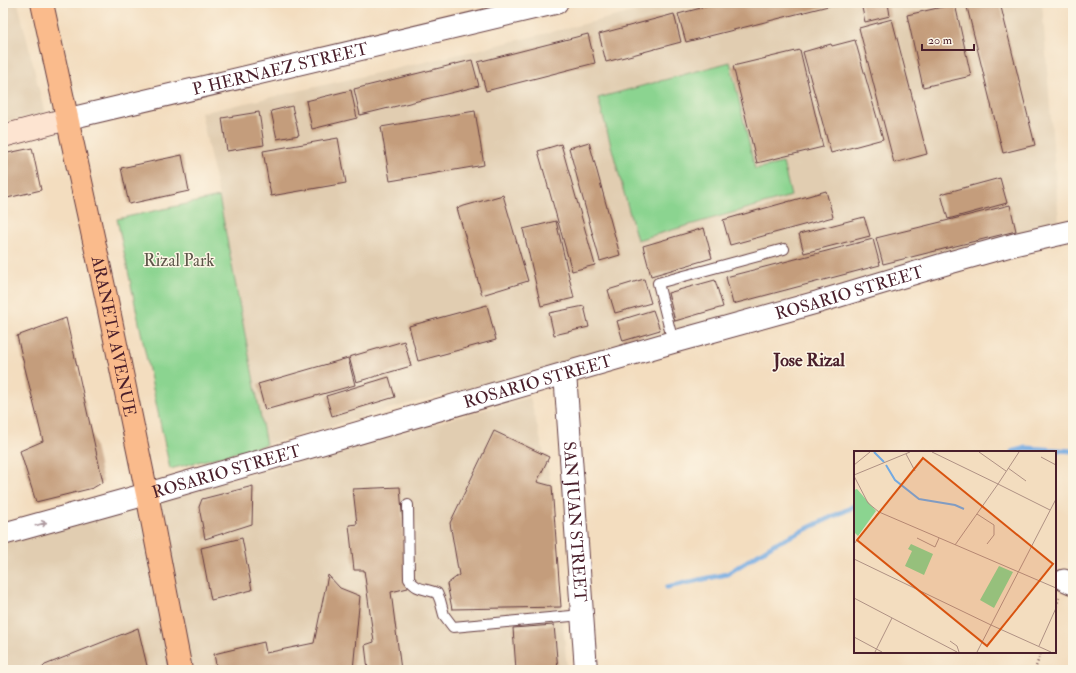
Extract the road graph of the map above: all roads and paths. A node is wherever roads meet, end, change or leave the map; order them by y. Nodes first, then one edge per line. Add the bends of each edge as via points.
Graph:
1 (42, 3) edge
2 (557, 3) edge
3 (67, 119) junction
4 (3, 136) edge
5 (1073, 231) edge
6 (784, 249) dead end
7 (673, 342) junction
8 (565, 373) junction
9 (147, 494) junction
10 (408, 505) dead end
11 (3, 534) edge
12 (582, 615) junction
13 (1041, 653) edge
14 (181, 670) edge
15 (586, 670) edge
16 (1035, 670) edge

1 - 3 main road, ARANETA AVENUE
2 - 3 street, P. HERNAEZ STREET
3 - 4 main road, P. HERNAEZ STREET
3 - 9 main road, ARANETA AVENUE
5 - 7 street, ROSARIO STREET via 971,256
6 - 7 lane via 658,283
7 - 8 street, ROSARIO STREET
8 - 9 street, ROSARIO STREET
8 - 12 street, SAN JUAN STREET
11 -> 9 street, ROSARIO STREET
9 - 14 main road, ARANETA AVENUE
10 - 12 lane via 409,579 418,589 437,593 444,615 453,627
12 - 15 street, SAN JUAN STREET
13 - 16 path

